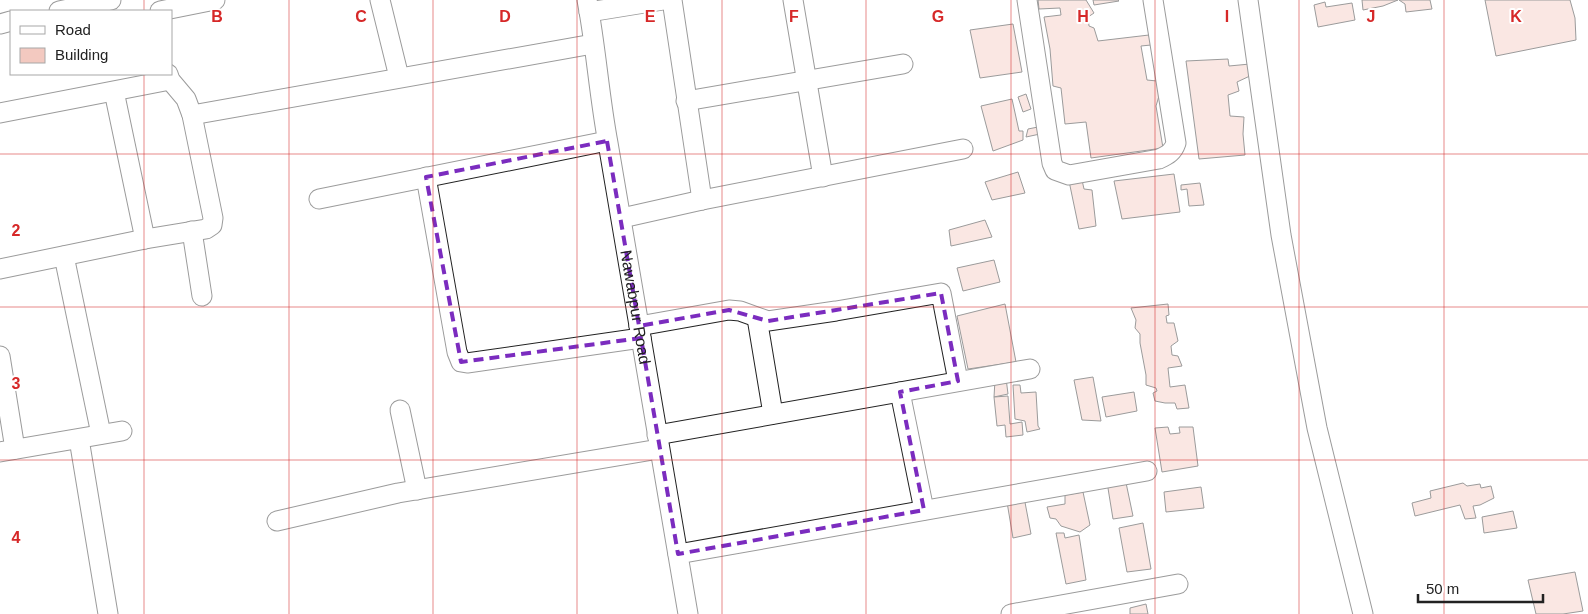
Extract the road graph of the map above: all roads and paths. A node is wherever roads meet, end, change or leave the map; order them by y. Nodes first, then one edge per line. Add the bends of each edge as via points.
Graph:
1 (111, 0) edge
2 (215, 0) edge
3 (380, 0) edge
4 (663, 0) edge
5 (672, 0) edge
6 (793, 0) edge
7 (1027, 0) edge
8 (1153, 0) edge
9 (1248, 0) edge
10 (588, 6) edge
11 (64, 10) edge
12 (165, 10) edge
13 (593, 44) junction
14 (903, 64) dead end
15 (169, 77) edge
16 (399, 77) junction
17 (806, 80) junction
18 (115, 96) dead end
19 (686, 102) junction
20 (0, 113) edge
21 (192, 115) junction
22 (607, 141) junction
23 (963, 149) dead end
24 (426, 177) junction
25 (823, 177) junction
26 (319, 199) dead end
27 (702, 200) junction
28 (622, 218) junction
29 (192, 231) junction
30 (145, 239) junction
31 (64, 256) junction
32 (0, 269) edge
33 (202, 296) dead end
34 (757, 318) junction
35 (640, 332) junction
36 (0, 356) edge
37 (1030, 369) dead end
38 (958, 381) junction
39 (900, 392) junction
40 (400, 410) dead end
41 (773, 414) junction
42 (122, 431) dead end
43 (101, 434) junction
44 (79, 439) junction
45 (658, 442) junction
46 (8, 451) edge
47 (1147, 471) dead end
48 (417, 490) junction
49 (924, 510) junction
50 (277, 521) dead end
51 (678, 554) junction
52 (1178, 584) dead end
53 (108, 614) edge
54 (688, 614) edge
55 (1011, 614) edge
56 (1363, 614) edge

1 - 11 street
2 - 12 street
3 - 16 street
4 - 10 street
5 - 19 street
6 - 17 street
7 - 8 street via 1052,162 1055,170 1069,175 1168,156 1173,151 1176,143
9 - 56 street via 1281,235 1313,408
10 - 13 street, Nawabpur Road
13 - 16 street
13 - 22 street, Nawabpur Road
14 - 17 street
15 - 20 street
15 - 21 street via 186,99
16 - 21 street
17 - 19 street
17 - 25 street
18 - 30 street
19 - 27 street
21 - 29 street via 213,218 212,225 206,229
22 - 24 street
22 - 28 street, Nawabpur Road
23 - 25 street
24 - 26 street
24 - 35 street via 461,362
25 - 27 street
27 - 28 street
28 - 35 street, Nawabpur Road
29 - 30 street
29 - 33 street
30 - 31 street
31 - 32 street
31 - 43 street
34 - 35 street via 729,310
34 - 38 street via 768,321 942,293
34 - 41 street
35 - 45 street, Nawabpur Road
36 - 46 street
37 - 38 street
38 - 39 street
39 - 41 street
39 - 49 street
40 - 48 street
41 - 45 street
42 - 43 street
43 - 44 street
44 - 46 street
44 - 53 street
45 - 48 street
45 - 51 street, Nawabpur Road
47 - 49 street
48 - 50 street
49 - 51 street
51 - 54 street, Nawabpur Road
52 - 55 street

